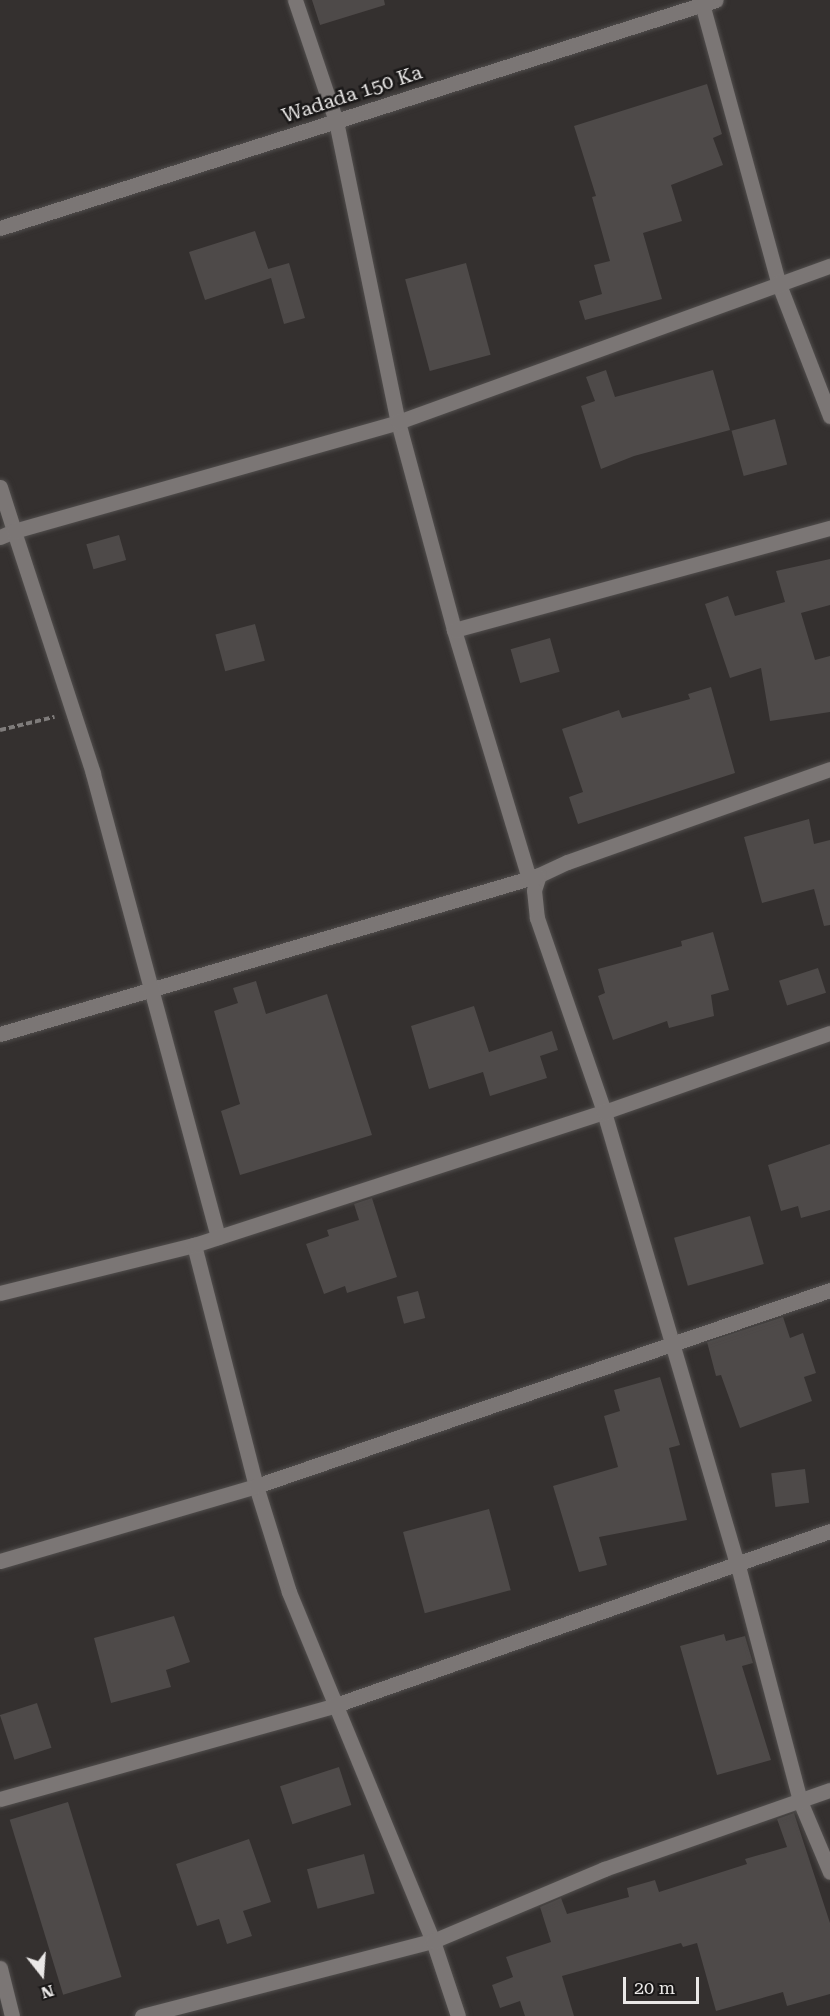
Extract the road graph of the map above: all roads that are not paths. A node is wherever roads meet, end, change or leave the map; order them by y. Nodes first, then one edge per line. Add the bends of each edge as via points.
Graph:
1 (295, 0) edge
2 (706, 2) edge
3 (336, 121) junction
4 (0, 228) edge
5 (830, 266) edge
6 (778, 282) junction
7 (830, 416) edge
8 (398, 422) junction
9 (0, 487) edge
10 (830, 528) edge
11 (7, 534) edge
12 (454, 630) junction
13 (830, 769) edge
14 (534, 877) junction
15 (148, 987) junction
16 (830, 1033) edge
17 (0, 1034) edge
18 (604, 1112) junction
19 (218, 1237) junction
20 (194, 1245) junction
21 (830, 1290) edge
22 (0, 1293) edge
23 (670, 1344) junction
24 (256, 1486) junction
25 (830, 1531) edge
26 (0, 1561) edge
27 (738, 1566) junction
28 (333, 1706) junction
29 (830, 1790) edge
30 (0, 1799) edge
31 (800, 1801) junction
32 (830, 1872) edge
33 (433, 1941) junction
34 (0, 1968) edge
35 (12, 2016) edge
36 (142, 2016) edge
37 (458, 2016) edge

1 - 3 street
2 - 3 street, Wadada 150 Ka
2 - 6 street
3 - 4 street, Wadada 150 Ka
3 - 8 street
5 - 6 street
6 - 7 street
6 - 8 street
8 - 11 street
8 - 12 street
9 - 11 street
10 - 12 street
11 - 15 street via 93,773
12 - 14 street
13 - 14 street
14 - 15 street
14 - 18 street via 537,918
15 - 17 street
15 - 19 street
16 - 18 street
18 - 19 street
18 - 23 street
19 - 20 street
20 - 22 street
20 - 24 street
21 - 23 street
23 - 24 street
23 - 27 street
24 - 26 street
24 - 28 street via 289,1592
25 - 27 street
27 - 28 street
27 - 31 street
28 - 30 street
28 - 33 street
29 - 31 street
31 - 32 street
31 - 33 street via 604,1869
33 - 36 street
33 - 37 street
34 - 35 street

